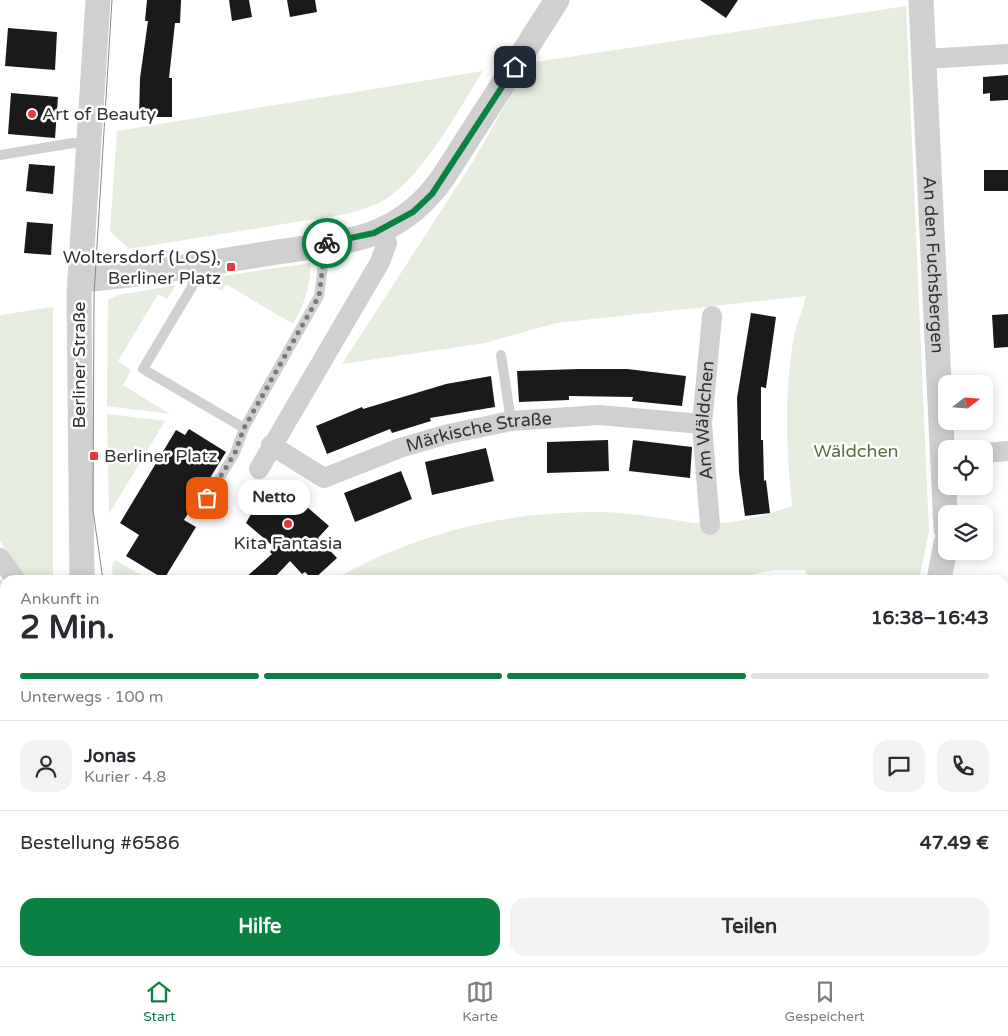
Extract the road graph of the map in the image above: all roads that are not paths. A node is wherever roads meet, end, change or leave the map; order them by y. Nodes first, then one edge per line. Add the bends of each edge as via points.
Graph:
1 (98, 0) edge
2 (557, 0) edge
3 (921, 0) edge
4 (1008, 54) edge
5 (925, 59) junction
6 (89, 144) junction
7 (0, 155) edge
8 (382, 230) junction
9 (322, 244) junction
10 (189, 266) junction
11 (80, 280) junction
12 (712, 316) dead end
13 (501, 355) dead end
14 (511, 421) junction
15 (702, 424) junction
16 (244, 428) junction
17 (944, 440) edge
18 (272, 445) junction
19 (1008, 451) edge
20 (993, 452) edge
21 (259, 469) dead end
22 (198, 513) dead end
23 (710, 525) dead end
24 (0, 558) edge
25 (942, 560) edge
26 (12, 575) edge
27 (82, 575) edge
28 (939, 575) edge

1 - 6 street, Berliner Straße
2 - 8 street via 432,194 413,212
3 - 5 street, An den Fuchsbergen
4 - 5 street
5 - 17 street, An den Fuchsbergen
6 - 7 lane via 73,143
6 - 11 street, Berliner Straße
8 - 9 street
8 - 18 street via 387,243 380,262
9 - 10 street
9 - 16 lane via 324,257 319,296
10 - 11 street
10 - 16 lane via 194,285 143,369
11 - 27 street, Berliner Straße
12 - 15 street, Am Wäldchen
13 - 14 lane
14 - 15 street, Märkische Straße via 598,415
14 - 18 street, Märkische Straße via 400,448 324,478
15 - 23 street, Am Wäldchen
16 - 22 lane via 235,453
18 - 21 street
19 - 20 street
24 - 26 street
25 - 28 street

